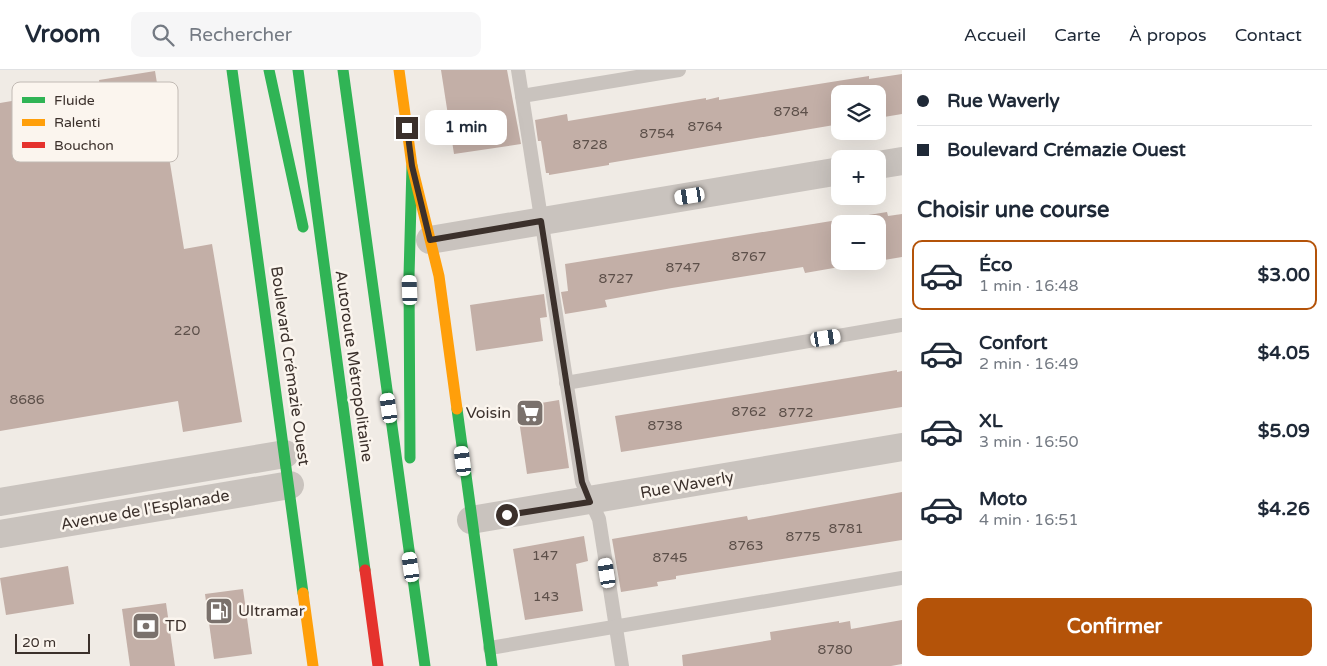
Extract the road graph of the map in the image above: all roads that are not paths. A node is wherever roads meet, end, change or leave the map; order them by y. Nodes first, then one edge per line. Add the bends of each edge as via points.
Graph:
1 (232, 70) edge
2 (269, 70) edge
3 (298, 70) edge
4 (343, 70) edge
5 (399, 70) edge
6 (518, 70) edge
7 (679, 70) edge
8 (522, 96) junction
9 (902, 160) edge
10 (886, 163) edge
11 (412, 166) junction
12 (831, 173) edge
13 (541, 221) junction
14 (430, 240) junction
15 (306, 242) dead end
16 (314, 280) dead end
17 (902, 325) edge
18 (566, 383) junction
19 (345, 423) junction
20 (902, 447) edge
21 (285, 454) junction
22 (290, 486) junction
23 (0, 502) edge
24 (590, 502) junction
25 (471, 520) junction
26 (0, 534) edge
27 (411, 567) junction
28 (902, 578) edge
29 (616, 627) junction
30 (490, 648) junction
31 (313, 666) edge
32 (378, 666) edge
33 (425, 666) edge
34 (492, 666) edge
35 (622, 666) edge

1 - 21 main road, Boulevard Crémazie Ouest
2 - 15 main road
3 - 19 main road, Autoroute Métropolitaine
4 - 27 main road, Autoroute Métropolitaine
5 - 11 main road
6 - 8 lane
7 - 8 lane
8 - 13 lane
9 - 10 street
11 - 14 main road
11 - 27 main road via 409,276
12 - 13 street
13 - 14 street
13 - 18 lane
14 - 25 main road via 440,284
16 - 19 main road
17 - 18 lane
18 - 24 lane via 582,482
19 - 32 main road, Autoroute Métropolitaine
20 - 24 street, Rue Waverly
21 - 22 main road, Boulevard Crémazie Ouest
21 - 23 street, Avenue de l'Esplanade
22 - 26 street, Avenue de l'Esplanade
22 - 31 main road, Boulevard Crémazie Ouest
24 - 25 street, Rue Waverly
24 - 29 lane via 599,519
25 - 30 main road
27 - 33 main road, Autoroute Métropolitaine
28 - 29 lane
29 - 30 lane
29 - 35 lane
30 - 34 main road

